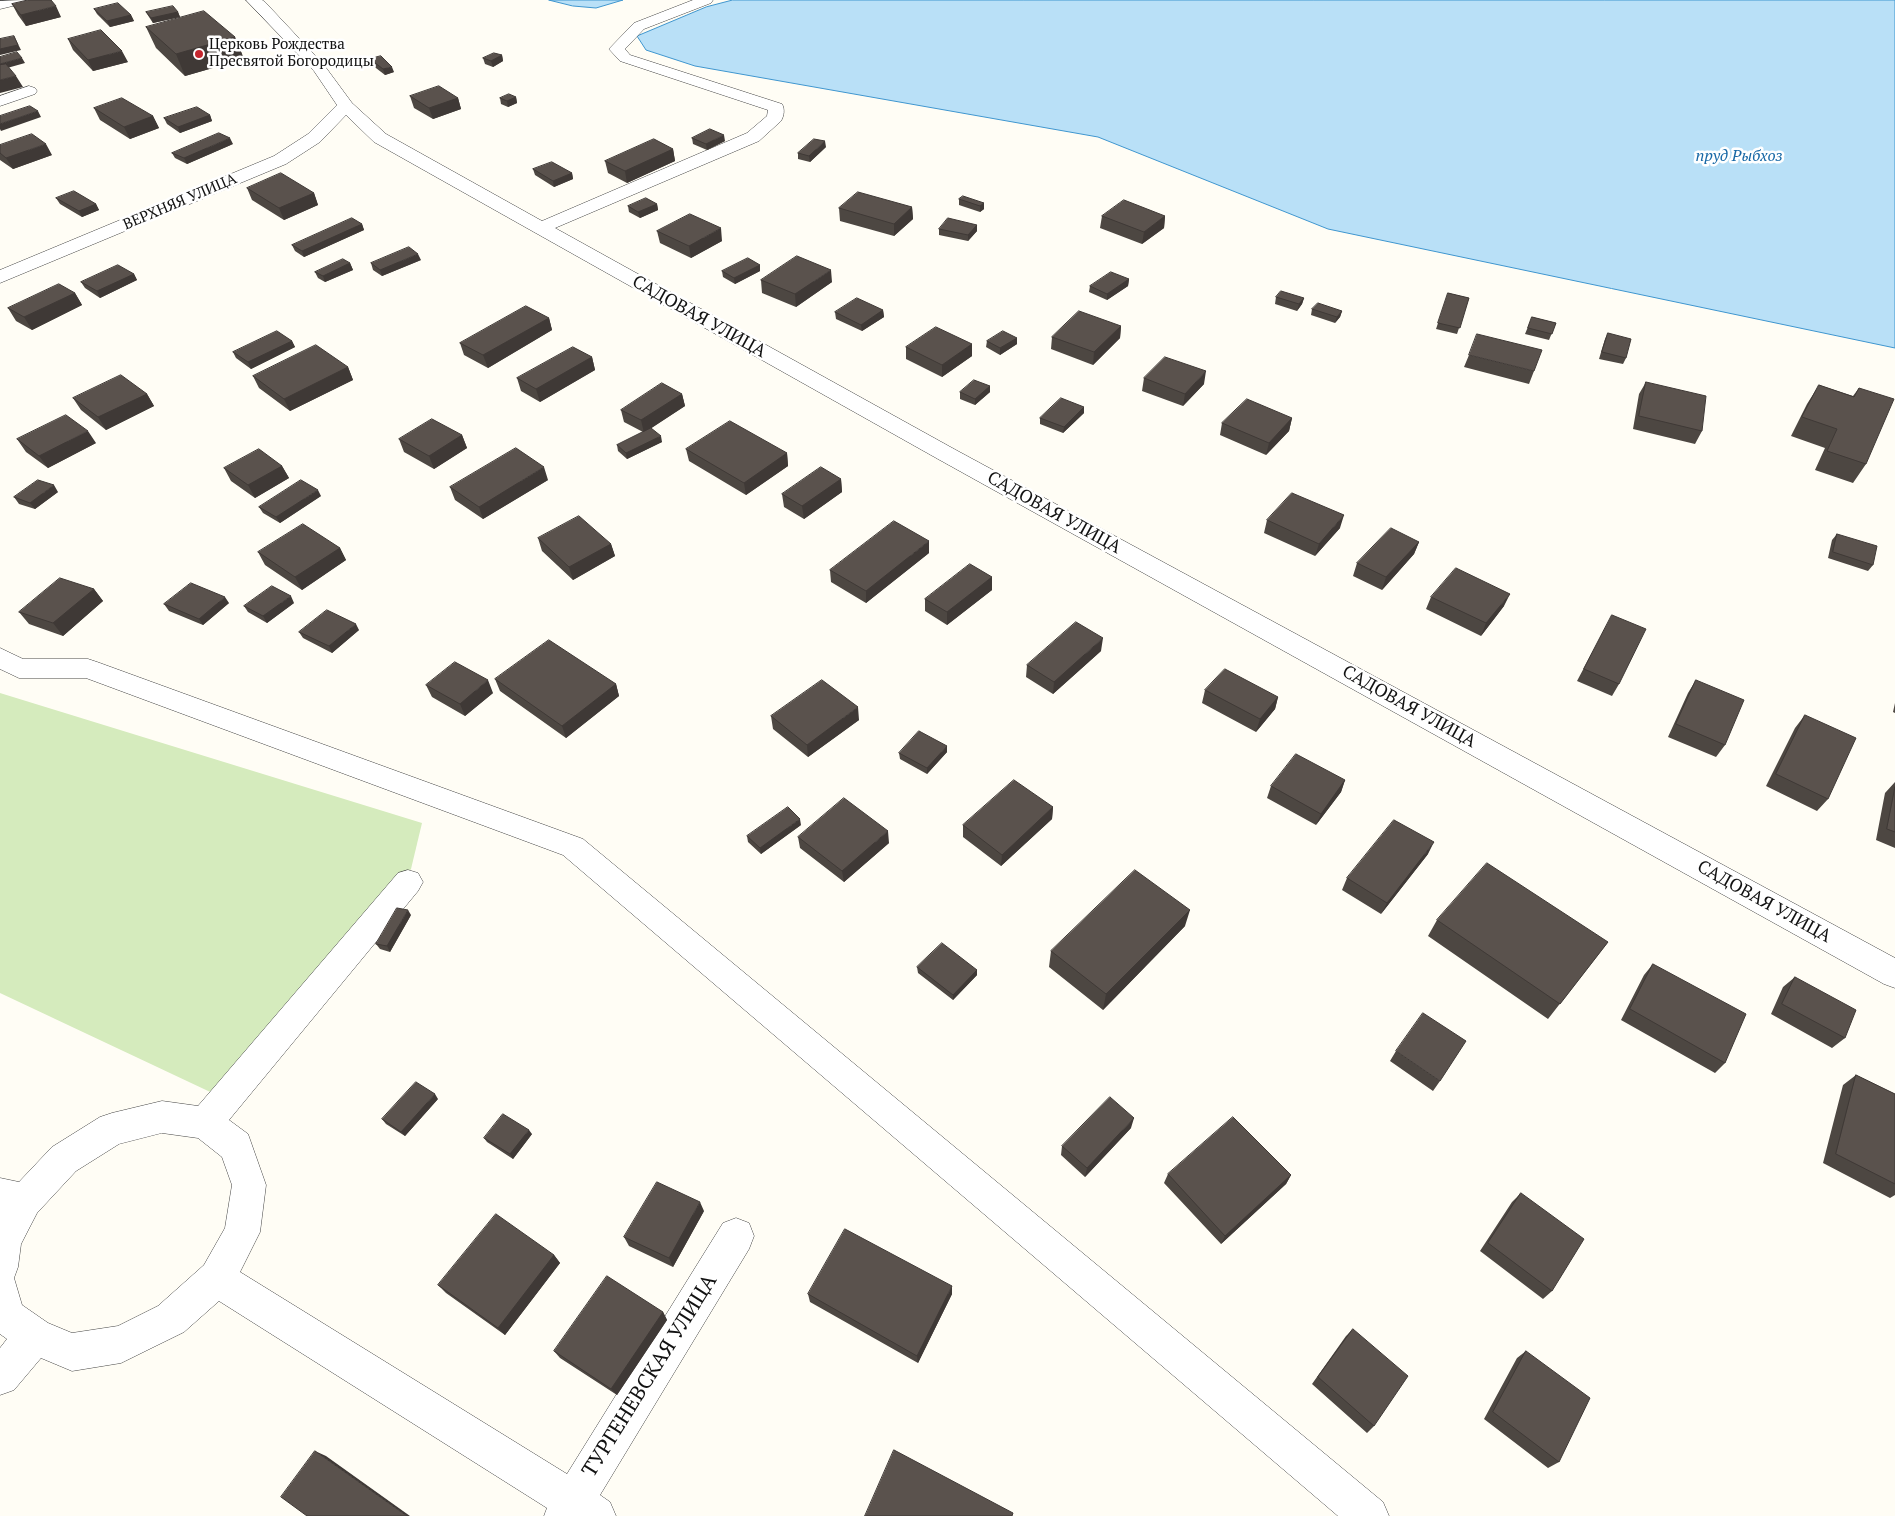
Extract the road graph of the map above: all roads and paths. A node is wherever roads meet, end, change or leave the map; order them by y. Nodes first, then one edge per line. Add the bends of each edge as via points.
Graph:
1 (20, 0) edge
2 (253, 0) edge
3 (706, 0) edge
4 (0, 5) edge
5 (29, 91) dead end
6 (0, 101) edge
7 (346, 106) junction
8 (540, 228) junction
9 (0, 277) edge
10 (0, 657) edge
11 (408, 882) dead end
12 (1895, 974) edge
13 (205, 1123) junction
14 (12, 1198) edge
15 (736, 1236) dead end
16 (0, 1267) edge
17 (216, 1278) junction
18 (0, 1290) edge
19 (35, 1338) junction
20 (0, 1376) edge
21 (578, 1511) edge
22 (1369, 1516) edge

1 - 4 street
2 - 7 street, САДОВАЯ УЛИЦА via 319,68
3 - 8 street via 638,26 616,49 625,58 776,107 775,118 753,137
5 - 6 street
7 - 8 street, САДОВАЯ УЛИЦА via 380,138
7 - 9 street, ВЕРХНЯЯ УЛИЦА via 314,138 280,160
8 - 12 street, САДОВАЯ УЛИЦА
10 - 22 street via 19,668 88,669 574,847
11 - 13 street
13 - 14 street via 162,1117 112,1129 64,1158
13 - 17 street via 236,1146 249,1184 242,1232
14 - 16 street
15 - 21 street, ТУРГЕНЕВСКАЯ УЛИЦА
17 - 19 street via 171,1320 121,1344 72,1352
17 - 21 street
18 - 19 street via 6,1316
19 - 20 street

